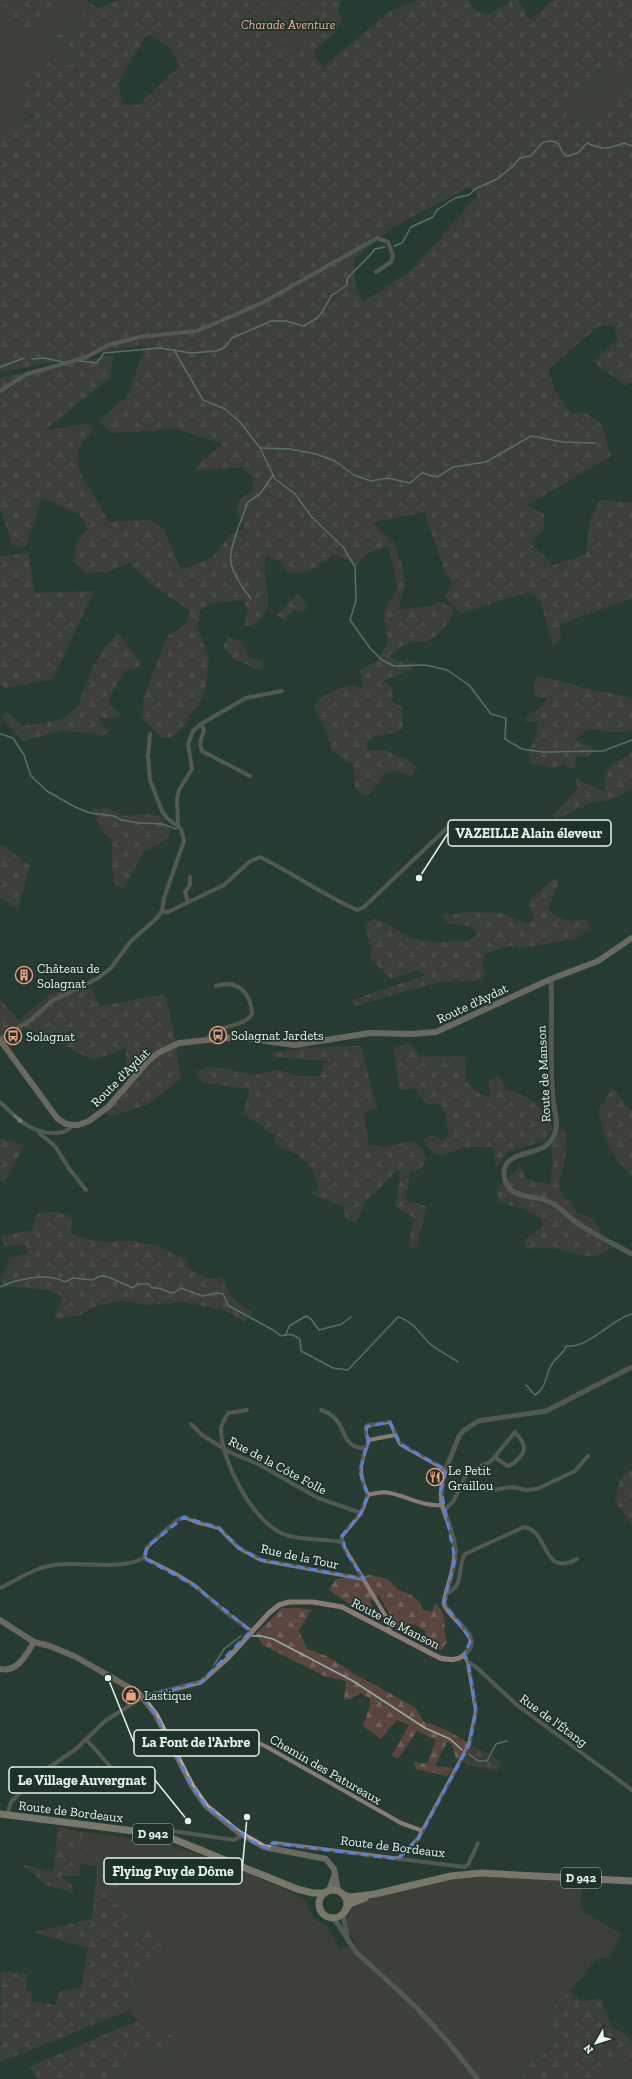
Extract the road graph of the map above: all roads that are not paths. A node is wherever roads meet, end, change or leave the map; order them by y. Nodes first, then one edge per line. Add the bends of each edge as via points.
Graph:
1 (376, 272) dead end
2 (0, 391) edge
3 (282, 691) dead end
4 (201, 724) junction
5 (150, 734) dead end
6 (250, 776) dead end
7 (178, 826) junction
8 (449, 826) dead end
9 (190, 877) dead end
10 (188, 902) junction
11 (162, 911) junction
12 (632, 938) edge
13 (551, 979) junction
14 (216, 986) dead end
15 (0, 1039) edge
16 (208, 1039) junction
17 (0, 1102) edge
18 (73, 1125) junction
19 (39, 1132) junction
20 (86, 1190) dead end
21 (632, 1254) edge
22 (632, 1367) edge
23 (247, 1410) dead end
24 (321, 1410) dead end
25 (191, 1424) dead end
26 (395, 1435) junction
27 (369, 1440) junction
28 (224, 1448) junction
29 (366, 1448) junction
30 (588, 1456) dead end
31 (494, 1457) junction
32 (446, 1470) junction
33 (460, 1488) junction
34 (368, 1495) junction
35 (444, 1508) junction
36 (361, 1513) junction
37 (342, 1542) junction
38 (144, 1558) junction
39 (577, 1560) dead end
40 (364, 1579) junction
41 (0, 1588) edge
42 (446, 1594) junction
43 (0, 1620) edge
44 (251, 1631) junction
45 (390, 1632) junction
46 (34, 1642) junction
47 (464, 1655) junction
48 (468, 1662) junction
49 (0, 1669) edge
50 (143, 1697) junction
51 (217, 1732) dead end
52 (86, 1739) junction
53 (116, 1773) dead end
54 (632, 1790) edge
55 (4, 1815) edge
56 (166, 1830) dead end
57 (423, 1831) junction
58 (243, 1835) junction
59 (478, 1843) dead end
60 (305, 1847) junction
61 (270, 1850) junction
62 (304, 1855) junction
63 (398, 1859) junction
64 (336, 1872) junction
65 (632, 1881) edge
66 (297, 1889) junction
67 (327, 1892) junction
68 (341, 1893) junction
69 (375, 1894) junction
70 (320, 1906) junction
71 (344, 1911) junction
72 (331, 1917) junction
73 (349, 1942) junction
74 (478, 2079) edge

1 - 2 street via 391,262 394,256 388,242 377,238 262,303 204,328 185,333 140,337 108,345 87,357 27,374
3 - 4 street via 246,698
4 - 6 street via 204,730 200,743 202,750
4 - 7 street via 190,736 188,744 192,769 179,790 176,812
5 - 7 street via 150,780 157,801 167,818
7 - 11 street via 184,840
8 - 10 street via 364,907 357,910 332,899 260,857 249,862 224,885
9 - 10 street via 190,886 185,892
10 - 11 street via 168,912
11 - 15 street via 98,978 52,1001 32,1019
12 - 13 main road, Route d'Aydat via 598,961
13 - 16 main road, Route d'Aydat via 448,1028 425,1034 370,1033 295,1045 237,1037
13 - 21 street, Route de Manson via 551,1084 557,1126 548,1145 516,1157 508,1163 504,1177 511,1190 517,1194 548,1201 579,1224
14 - 16 street via 236,985 242,988 246,992 252,1014 244,1022 213,1032
15 - 18 main road via 54,1114 63,1122
16 - 18 main road, Route d'Aydat via 179,1043 158,1053 108,1107 89,1121
17 -> 19 street via 18,1119
18 - 19 street via 63,1133
19 - 20 street via 55,1146
22 - 32 street via 546,1411 474,1423 459,1436
23 - 28 street via 228,1413 221,1428
24 - 29 street via 337,1419 355,1447
25 - 28 street, Rue de la Côte Folle
26 - 27 street
26 - 27 street via 390,1422 368,1425 366,1435
26 - 32 street via 400,1444
27 - 29 street
28 - 36 street, Rue de la Côte Folle via 318,1498
28 - 37 street via 228,1463 248,1500 280,1532 291,1536
29 - 34 street via 360,1479
30 - 33 street via 575,1471 537,1489 526,1490 512,1486 492,1490
31 - 31 street via 515,1432 523,1441 523,1454 508,1466
31 - 33 street via 484,1466 467,1473
32 - 35 street via 441,1488
33 - 35 street via 453,1502
34 - 35 street via 390,1493
34 - 36 street
35 - 42 street via 455,1549 454,1570
36 - 37 street via 342,1536
37 - 40 street
38 - 40 street, Rue de la Tour via 147,1547 177,1520 184,1517 219,1528 239,1548 261,1560
38 - 41 street via 136,1562 52,1565
38 - 44 street via 195,1586
39 - 42 street via 569,1564 557,1563 535,1532 524,1527 465,1554 462,1558 460,1580
40 - 45 street via 388,1620
42 - 47 street via 445,1609 469,1634 471,1640
43 - 46 main road
44 - 45 street, Route de Manson via 279,1605 298,1601 342,1607
44 - 50 street, Route de Manson via 201,1682
45 - 47 street, Route de Manson via 440,1658 454,1660
46 - 49 main road via 17,1666 8,1670
46 - 50 main road via 76,1657
47 - 48 street
48 - 54 street, Rue de l'Étang via 476,1666 517,1705
48 - 57 street via 476,1711 469,1745
50 - 52 street via 108,1718
50 - 58 main road via 156,1715 197,1794 210,1809
51 - 57 street, Chemin des Patureaux via 243,1736 267,1746 402,1823
52 - 53 street
52 - 55 street via 38,1775 11,1802
55 - 66 main road, Route de Bordeaux / D 942 via 171,1838
56 - 58 street via 234,1840
57 - 63 street
58 - 61 main road
59 - 63 street, Route de Bordeaux via 468,1865 464,1867
60 - 61 street, Route de Bordeaux via 274,1843
60 - 62 street
60 - 63 street, Route de Bordeaux
61 - 62 main road
62 - 64 main road via 326,1859
64 - 67 main road
64 - 68 main road
65 - 69 main road, Route de Bordeaux / D 942 via 481,1873 451,1876
66 - 67 main road, Route de Bordeaux / D 942 via 313,1893
66 - 70 main road, Route de Bordeaux / D 942 via 312,1897
67 - 68 main road
67 - 70 main road via 320,1900
68 - 69 main road, Route de Bordeaux / D 942 via 351,1897
68 - 71 main road via 347,1904
69 - 71 main road, Route de Bordeaux / D 942 via 350,1904
70 - 72 main road via 324,1914
71 - 72 main road via 339,1916
71 - 73 street
72 - 73 street
73 - 74 street via 366,1962 415,2006

